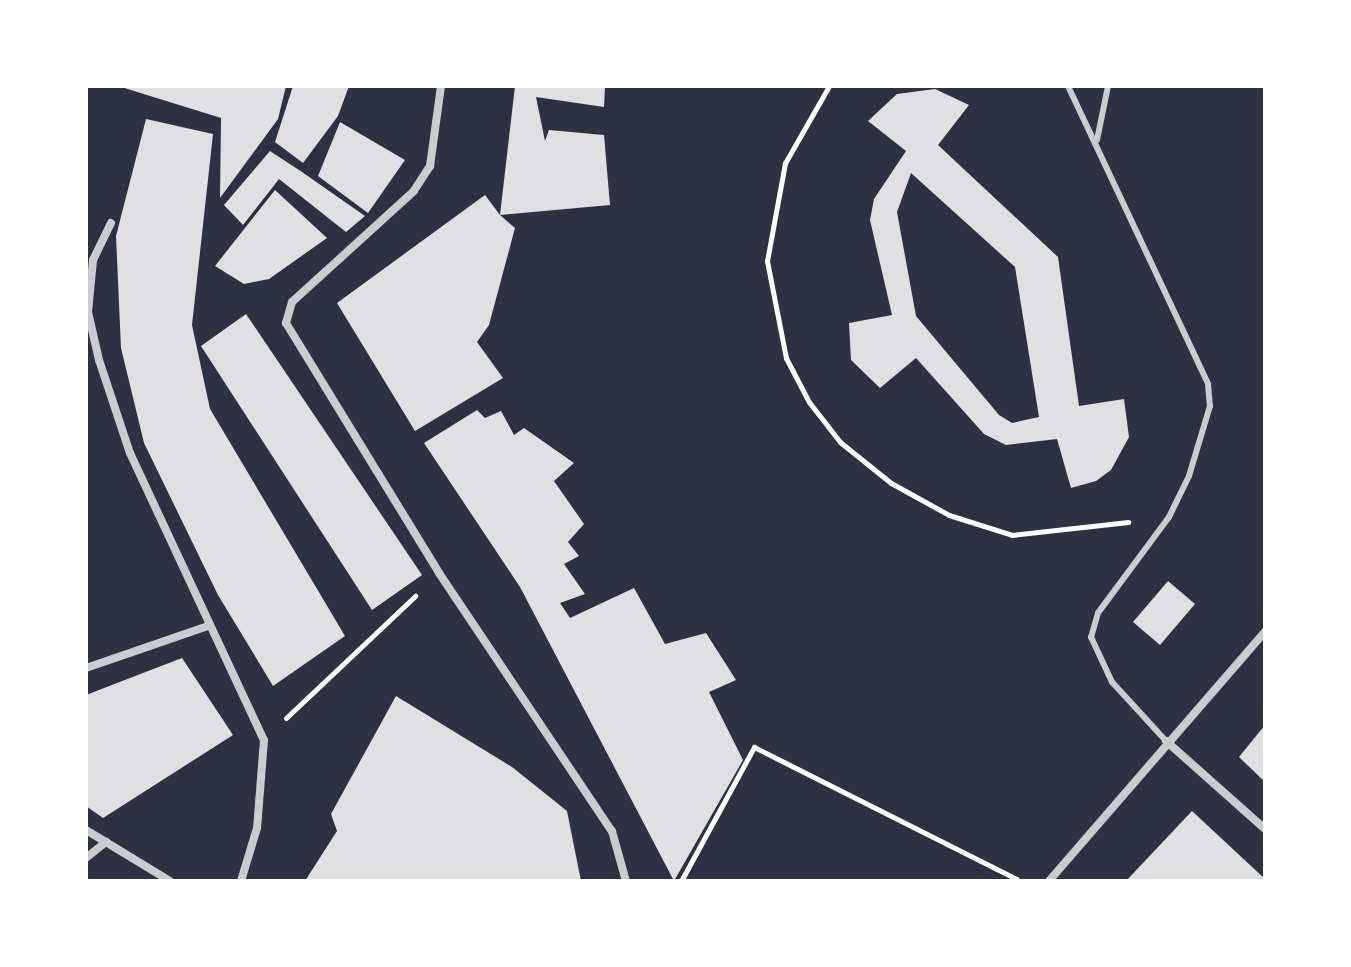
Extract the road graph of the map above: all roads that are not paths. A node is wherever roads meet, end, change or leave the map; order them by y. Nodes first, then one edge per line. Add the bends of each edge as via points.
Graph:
1 (441, 86) edge
2 (1068, 86) edge
3 (1108, 86) edge
4 (1097, 140) junction
5 (111, 223) dead end
6 (208, 626) junction
7 (1265, 632) edge
8 (86, 668) edge
9 (1166, 741) junction
10 (1265, 829) edge
11 (86, 830) edge
12 (106, 842) junction
13 (86, 858) edge
14 (170, 881) edge
15 (241, 881) edge
16 (626, 881) edge
17 (1049, 881) edge

1 - 16 street via 430,166 414,191 292,302 286,323 439,573 612,831
2 - 4 lane
3 - 4 lane
4 - 9 lane via 1208,384 1200,446 1169,517 1098,613 1091,637 1122,695
5 - 6 street via 93,260 88,312 99,360 130,453
6 - 8 street
6 - 15 street via 264,740 257,828
7 - 9 street
9 - 10 street
9 - 17 street
11 - 12 street
12 - 13 street
12 - 14 street

